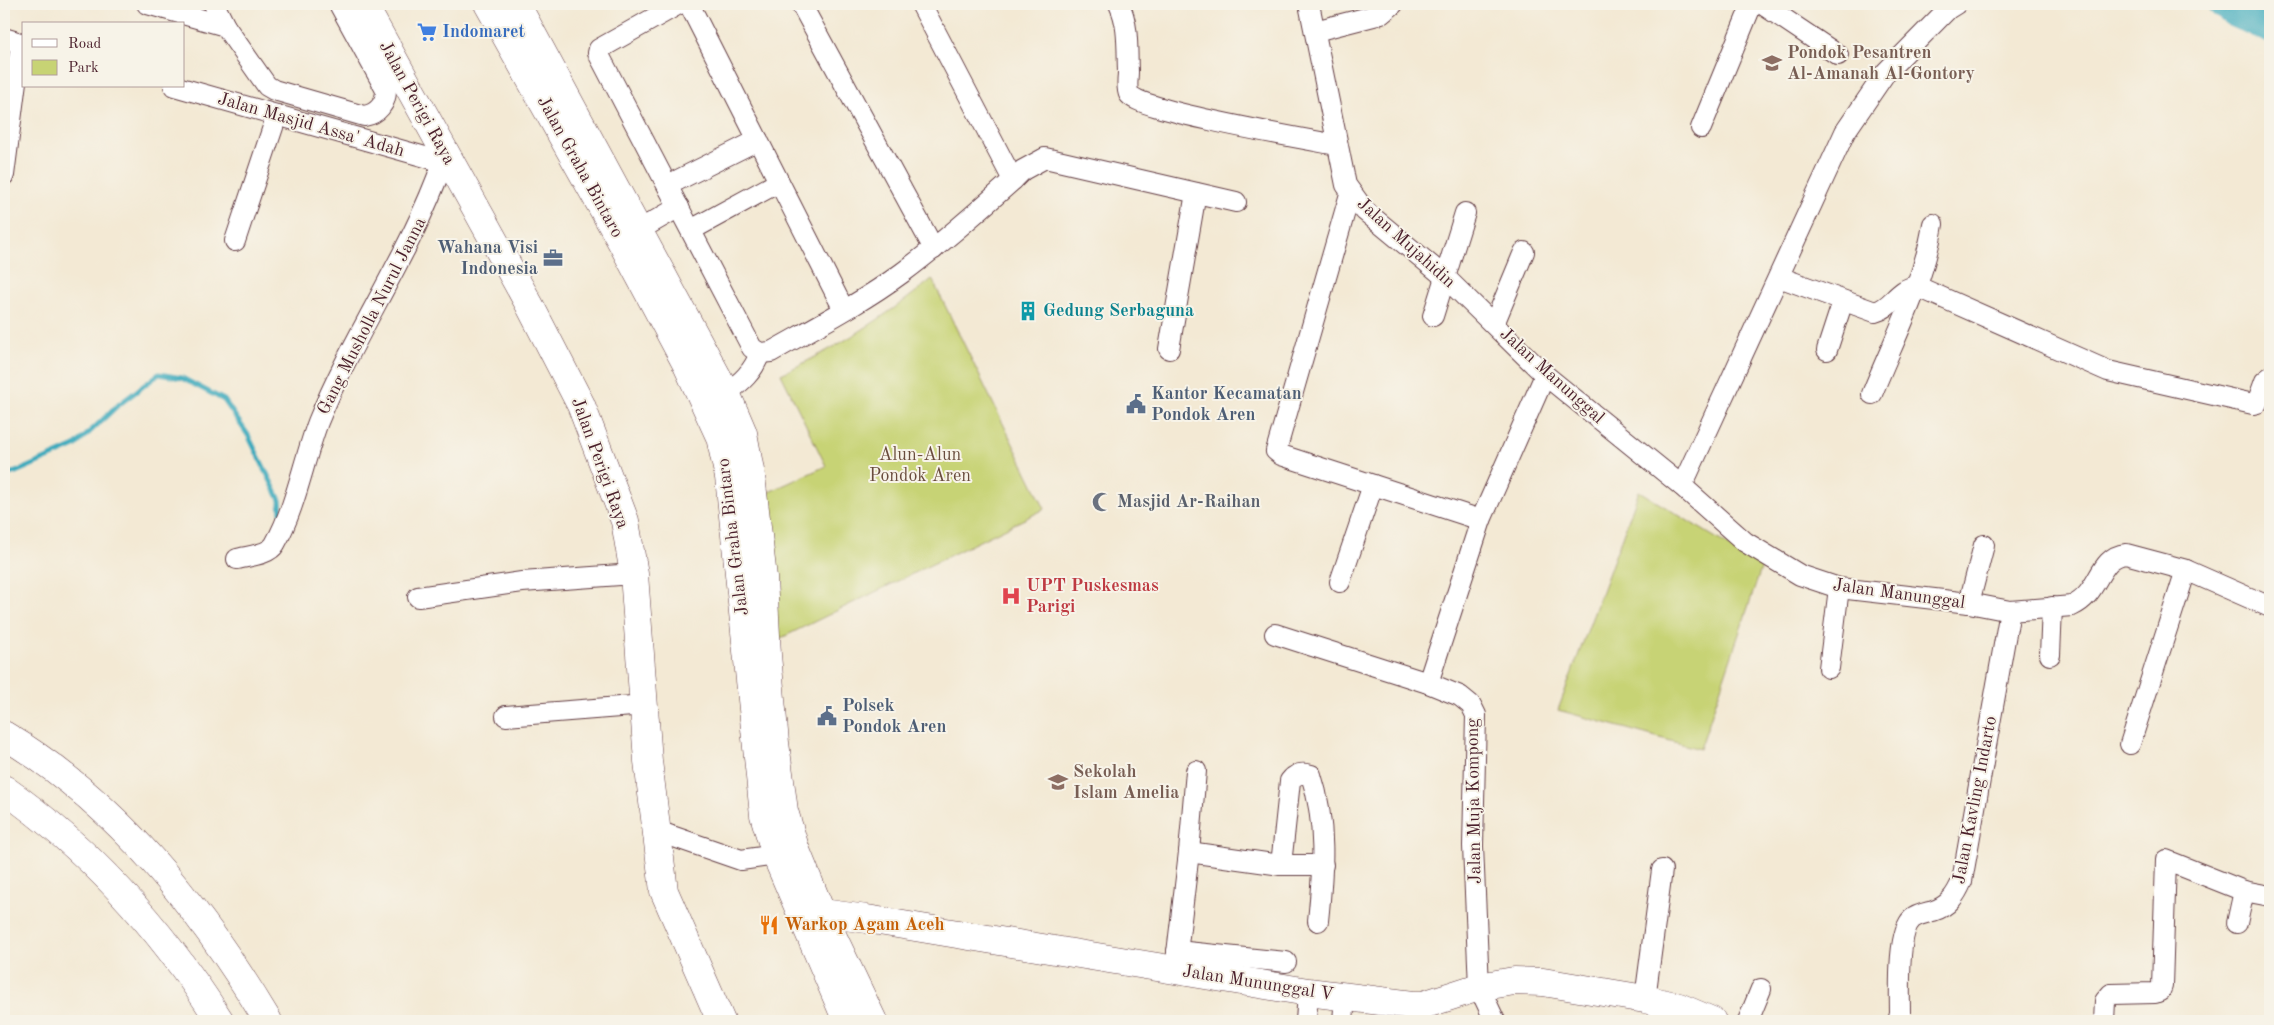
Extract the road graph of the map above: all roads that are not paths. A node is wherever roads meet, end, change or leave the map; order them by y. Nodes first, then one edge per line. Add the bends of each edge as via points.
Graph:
1 (147, 4) edge
2 (214, 4) edge
3 (339, 4) edge
4 (363, 4) edge
5 (488, 4) edge
6 (516, 4) edge
7 (679, 4) edge
8 (689, 4) edge
9 (801, 4) edge
10 (922, 4) edge
11 (1118, 4) edge
12 (1309, 4) edge
13 (1393, 4) edge
14 (1752, 4) edge
15 (1762, 4) edge
16 (1956, 4) edge
17 (225, 26) junction
18 (1315, 31) junction
19 (16, 42) edge
20 (1838, 55) dead end
21 (181, 88) edge
22 (277, 116) junction
23 (1701, 128) dead end
24 (758, 140) junction
25 (1337, 145) junction
26 (446, 161) junction
27 (4, 175) edge
28 (1014, 180) junction
29 (779, 182) junction
30 (668, 185) junction
31 (1196, 193) junction
32 (1350, 194) junction
33 (1236, 202) dead end
34 (679, 207) junction
35 (1465, 214) dead end
36 (1933, 224) dead end
37 (691, 230) junction
38 (630, 236) junction
39 (235, 241) dead end
40 (934, 249) junction
41 (1524, 252) dead end
42 (1779, 277) junction
43 (1446, 278) junction
44 (1916, 286) junction
45 (1843, 301) junction
46 (844, 310) junction
47 (1433, 316) dead end
48 (1494, 324) junction
49 (1168, 348) dead end
50 (1828, 350) dead end
51 (760, 353) junction
52 (1545, 375) junction
53 (2270, 377) edge
54 (726, 393) junction
55 (1872, 394) dead end
56 (1373, 485) junction
57 (1682, 486) junction
58 (1481, 520) junction
59 (1984, 544) dead end
60 (237, 559) dead end
61 (2186, 570) junction
62 (634, 574) junction
63 (1340, 582) dead end
64 (1839, 588) junction
65 (418, 597) dead end
66 (1969, 603) junction
67 (2270, 607) edge
68 (2052, 608) junction
69 (2010, 611) junction
70 (1275, 634) dead end
71 (757, 654) junction
72 (2050, 655) dead end
73 (1829, 668) dead end
74 (1428, 683) junction
75 (645, 705) junction
76 (506, 716) dead end
77 (2130, 744) dead end
78 (5, 745) edge
79 (1196, 771) dead end
80 (4, 789) edge
81 (657, 831) junction
82 (785, 852) junction
83 (1189, 852) junction
84 (1281, 865) junction
85 (1323, 865) junction
86 (1662, 870) dead end
87 (2244, 891) junction
88 (2270, 896) edge
89 (810, 911) junction
90 (1318, 922) dead end
91 (2237, 923) dead end
92 (1176, 960) junction
93 (1286, 962) dead end
94 (1479, 987) junction
95 (1761, 989) dead end
96 (1308, 992) junction
97 (1645, 999) junction
98 (1344, 1009) edge
99 (1695, 1018) edge
100 (720, 1020) edge
101 (220, 1021) edge
102 (268, 1021) edge
103 (847, 1021) edge
104 (873, 1021) edge
105 (1306, 1021) edge
106 (1495, 1021) edge
107 (1748, 1021) edge
108 (1898, 1021) edge
109 (2104, 1021) edge

1 - 17 street
2 - 17 street
3 - 17 street via 386,90 380,109 364,116 267,86
4 - 26 main road, Jalan Perigi Raya
5 - 38 main road, Jalan Graha Bintaro
6 - 38 main road, Jalan Graha Bintaro
7 - 30 street via 599,49 598,53
8 - 24 street
9 - 40 street
10 - 28 street
11 - 25 street via 1127,34 1128,92 1134,100 1228,124
12 - 18 street, Jalan Mujahidin
13 - 18 street via 1381,14
14 - 23 street
15 - 20 street
16 - 42 street via 1948,8 1886,72 1845,132
18 - 25 street, Jalan Mujahidin
19 - 27 street
21 - 22 street, Jalan Masjid Assa' Adah
22 - 26 street, Jalan Masjid Assa' Adah
22 - 39 street
24 - 29 street
24 - 30 street
25 - 32 street, Jalan Mujahidin
26 - 60 street, Gang Musholla Nurul Janna via 408,247 358,336 318,422 274,546
26 - 62 main road, Jalan Perigi Raya via 529,304 582,405 625,522
28 - 31 street via 1023,170 1045,158
28 - 40 street
29 - 37 street
29 - 46 street
30 - 34 street
31 - 33 street
31 - 49 street
32 - 43 street, Jalan Mujahidin via 1365,212
32 - 56 street via 1276,451
34 - 37 street
34 - 38 street
35 - 43 street
36 - 44 street via 1928,252
37 - 51 street via 752,348
38 - 54 main road, Jalan Graha Bintaro
38 - 71 main road, Jalan Graha Bintaro via 720,437
40 - 46 street
41 - 48 street
42 - 45 street
42 - 57 street
43 - 47 street
43 - 48 street, Jalan Mujahidin
44 - 45 street via 1903,290 1875,312
44 - 53 street via 2108,371 2253,404
44 - 55 street
45 - 50 street
46 - 51 street via 771,352
48 - 52 street, Jalan Manunggal
51 - 54 street via 744,380
52 - 57 street, Jalan Manunggal
52 - 58 street
54 - 71 main road, Jalan Graha Bintaro via 743,432 751,476 763,578
56 - 58 street
56 - 63 street
57 - 64 street, Jalan Manunggal via 1765,556 1800,576
58 - 74 street
59 - 66 street
61 - 67 street, Jalan Manunggal
61 - 68 street, Jalan Manunggal via 2126,554 2116,555 2109,559 2090,594 2081,602
61 - 77 street
62 - 65 street via 522,582
62 - 75 main road, Jalan Perigi Raya
64 - 66 street, Jalan Manunggal
64 - 73 street
66 - 69 street, Jalan Manunggal
68 - 69 street, Jalan Manunggal
68 - 72 street
69 - 108 street, Jalan Kavling Indarto via 1962,881 1955,896 1946,904 1919,914 1907,926 1900,960
70 - 74 street, Jalan Muja Kompong
71 - 82 main road, Jalan Graha Bintaro via 784,811
74 - 94 street, Jalan Muja Kompong via 1460,696 1471,705 1476,715 1473,846
75 - 76 street
75 - 81 main road, Jalan Perigi Raya
78 - 102 main road via 77,788 140,844 187,899 238,971
79 - 83 street
80 - 101 main road via 68,840 126,895 175,954
81 - 82 street via 742,860
81 - 100 main road, Jalan Perigi Raya via 664,891
82 - 89 main road, Jalan Graha Bintaro
83 - 84 street
83 - 92 street
84 - 85 street
84 - 85 street via 1290,781 1299,774 1311,776 1314,784 1323,832
85 - 90 street
86 - 97 street
87 - 88 street
87 - 91 street
87 - 109 street via 2166,860 2162,986 2155,993 2111,994 2105,1001
89 - 92 main road, Jalan Mununggal V
89 - 103 main road, Jalan Graha Bintaro
89 - 104 main road, Jalan Graha Bintaro
92 - 93 street
92 - 96 main road, Jalan Mununggal V
94 - 97 main road, Jalan Mununggal V via 1514,981 1543,982
94 - 98 main road, Jalan Mununggal V via 1423,1005
94 - 106 street
95 - 107 street
96 - 98 main road, Jalan Mununggal V
96 - 105 street
97 - 99 main road, Jalan Mununggal V

